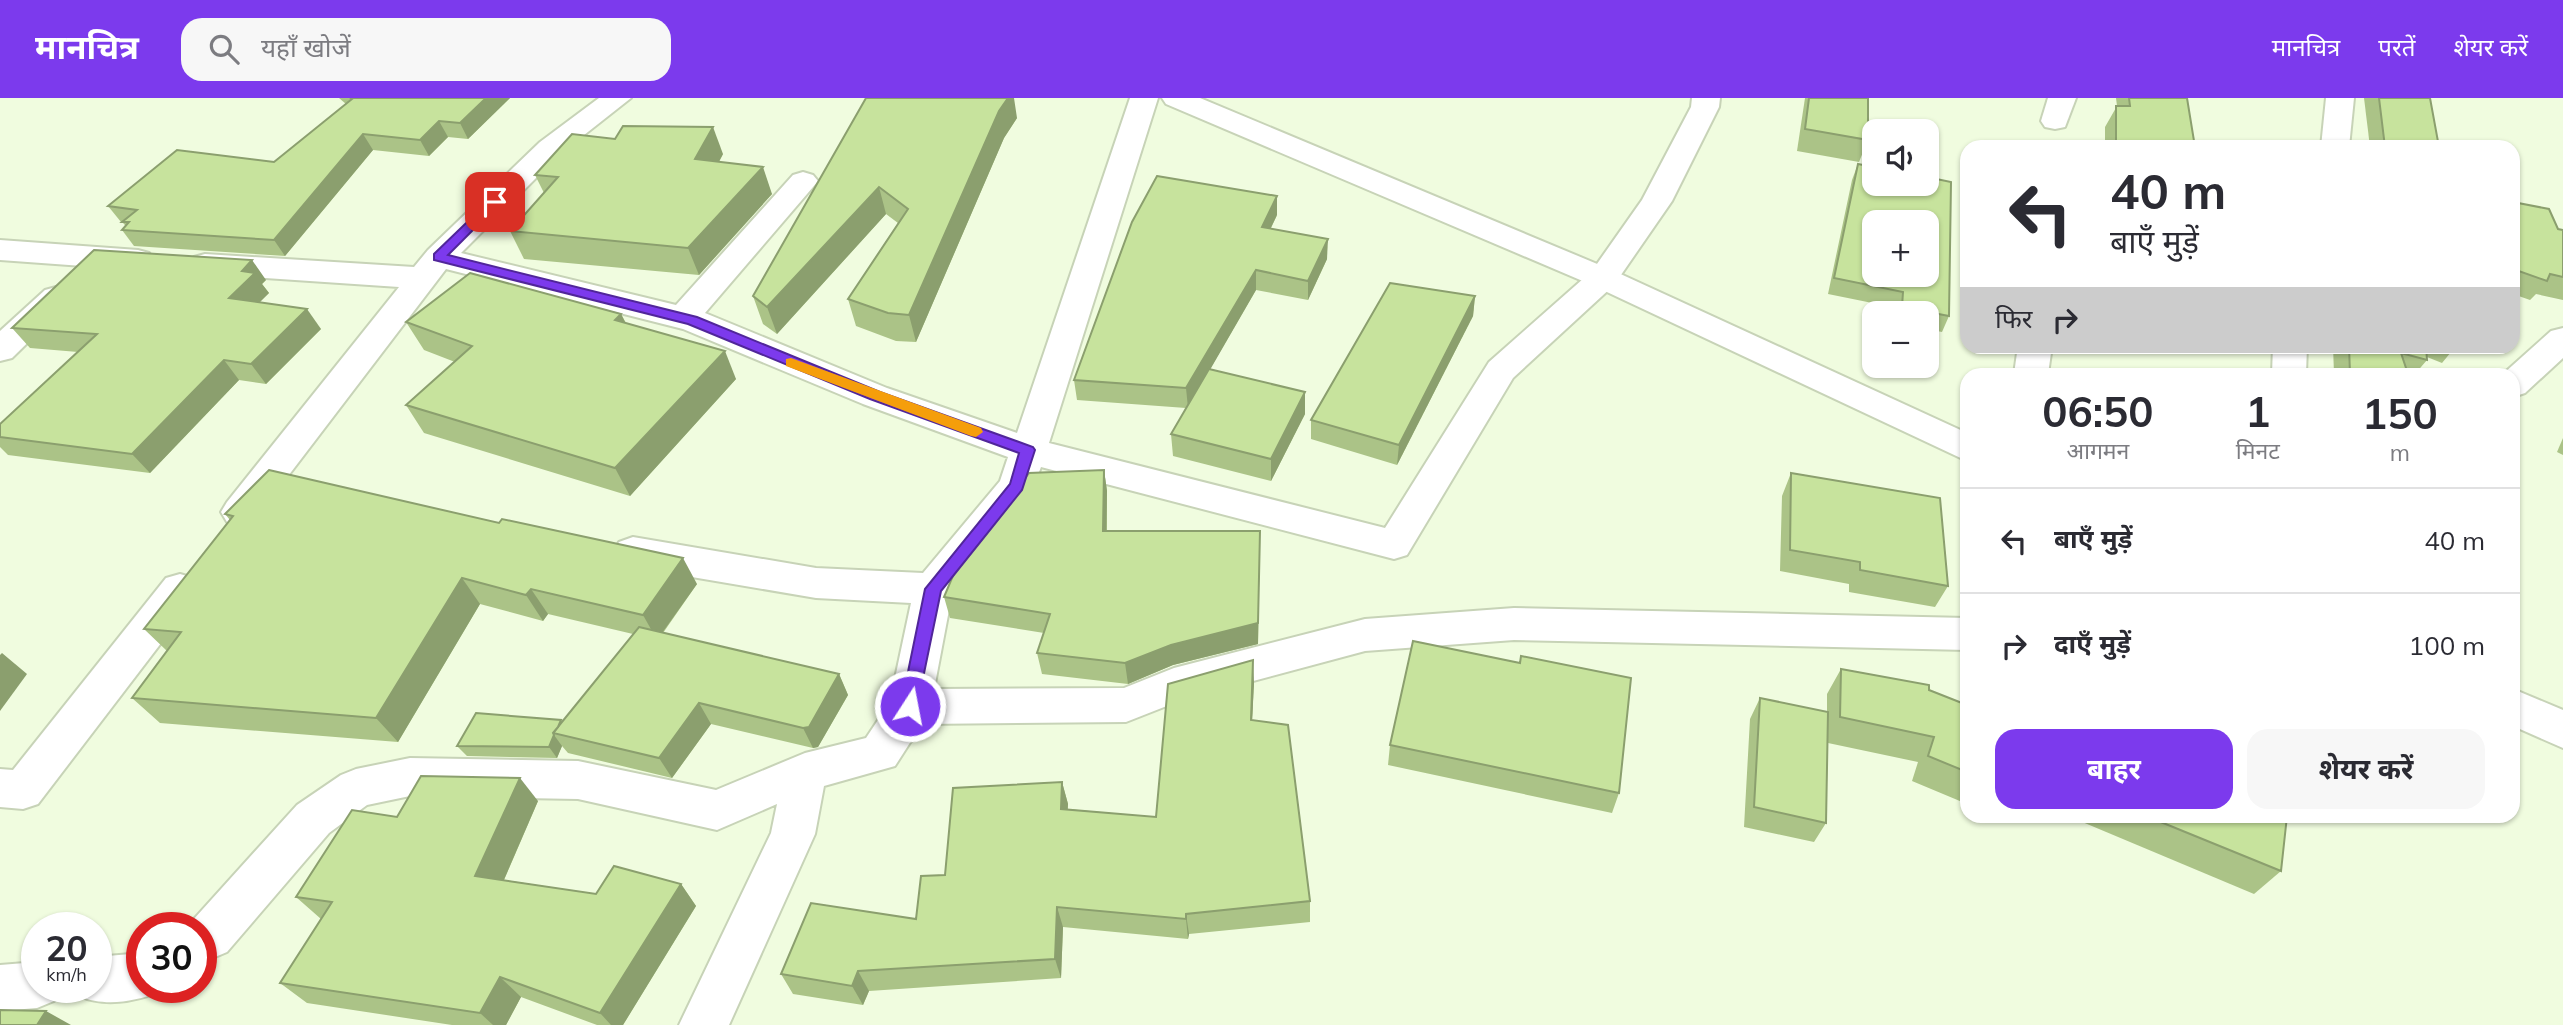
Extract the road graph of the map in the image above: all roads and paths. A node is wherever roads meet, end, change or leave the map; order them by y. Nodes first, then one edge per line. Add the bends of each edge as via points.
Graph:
1 (617, 98) edge
2 (1144, 98) edge
3 (1177, 98) edge
4 (1706, 98) edge
5 (2340, 98) edge
6 (2336, 140) edge
7 (803, 181) dead end
8 (0, 250) edge
9 (97, 257) junction
10 (431, 268) junction
11 (1603, 278) junction
12 (683, 318) junction
13 (2563, 339) edge
14 (0, 350) edge
15 (2520, 379) edge
16 (1960, 445) edge
17 (1027, 450) junction
18 (268, 476) junction
19 (308, 485) edge
20 (604, 546) edge
21 (933, 589) junction
22 (1960, 634) edge
23 (910, 706) junction
24 (2520, 709) edge
25 (2563, 730) edge
26 (806, 772) junction
27 (8, 799) edge
28 (217, 928) edge
29 (21, 986) edge
30 (0, 988) edge
31 (704, 1025) edge

1 - 10 street via 550,148
2 - 17 street
3 - 11 street
4 - 11 street via 1657,201
5 - 6 street
7 - 12 street
8 - 9 street
9 - 10 street
9 - 14 street
10 - 12 street
10 - 18 street
11 - 16 street
11 - 17 street via 1501,370 1394,545
12 - 17 street via 875,396
13 - 15 street
17 - 21 street via 1017,486
18 - 19 street
18 - 27 street
20 - 21 street via 816,583
21 - 23 street
22 - 23 street via 1514,624 1365,635 1174,685 1126,705
23 - 26 street via 880,752
24 - 25 street
26 - 28 street via 717,810 578,780 410,777 356,788 313,819
26 - 31 street via 793,834
29 - 30 street

